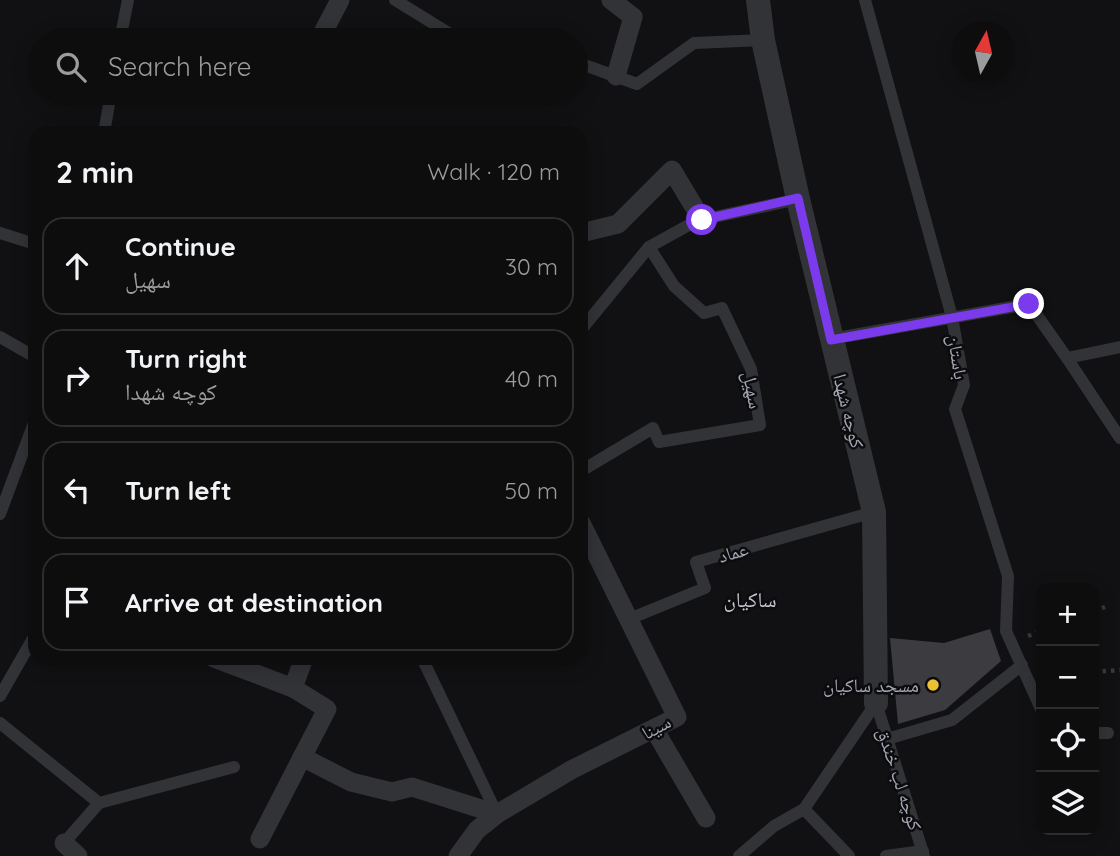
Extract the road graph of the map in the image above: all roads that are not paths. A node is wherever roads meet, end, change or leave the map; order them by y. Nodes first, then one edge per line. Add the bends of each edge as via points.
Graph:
1 (128, 0) edge
2 (340, 0) edge
3 (395, 0) edge
4 (611, 0) edge
5 (758, 0) edge
6 (864, 0) edge
7 (122, 28) edge
8 (325, 28) edge
9 (440, 28) edge
10 (763, 40) junction
11 (588, 66) edge
12 (616, 76) junction
13 (109, 105) edge
14 (105, 126) edge
15 (798, 198) junction
16 (702, 220) junction
17 (588, 231) edge
18 (0, 233) edge
19 (28, 242) edge
20 (649, 247) junction
21 (952, 317) junction
22 (588, 321) edge
23 (0, 337) edge
24 (831, 340) junction
25 (1120, 347) edge
26 (28, 353) edge
27 (1067, 358) junction
28 (1120, 438) edge
29 (28, 439) edge
30 (588, 467) edge
31 (874, 512) junction
32 (0, 514) edge
33 (588, 537) edge
34 (629, 619) junction
35 (28, 647) edge
36 (232, 665) edge
37 (301, 665) edge
38 (425, 665) edge
39 (1021, 665) junction
40 (293, 688) junction
41 (0, 696) edge
42 (1036, 698) edge
43 (876, 703) junction
44 (0, 723) edge
45 (654, 729) junction
46 (1099, 733) edge
47 (1108, 733) dead end
48 (887, 739) junction
49 (302, 757) junction
50 (234, 766) dead end
51 (99, 803) junction
52 (804, 809) junction
53 (498, 814) junction
54 (706, 818) dead end
55 (260, 839) dead end
56 (71, 850) edge
57 (923, 854) edge
58 (458, 856) edge
59 (739, 856) edge
60 (849, 856) edge
61 (886, 856) edge

1 - 7 lane
2 - 8 street
3 - 9 lane
4 - 12 street via 633,17
5 - 10 street, کوچه شهدا
6 - 21 lane, باستان
10 - 12 lane via 694,43 637,85
10 - 15 street, کوچه شهدا
11 - 12 lane
13 - 14 lane
15 - 16 lane
15 - 24 street, کوچه شهدا
16 - 17 street via 672,170 618,224
16 - 20 lane
18 - 19 lane
20 - 22 lane
20 - 30 lane, سهیل via 674,286 704,313 722,309 751,369 760,425 659,442 653,429
21 - 24 lane
21 - 27 lane via 1029,304
21 - 39 lane, باستان via 964,385 955,409 1008,576 1006,631
23 - 26 lane
24 - 31 street, کوچه شهدا
25 - 27 lane
27 - 28 lane
29 - 32 lane
31 - 34 lane, عماد via 696,562 705,588
31 - 43 street, کوچه شهدا
33 - 34 street, سینا
34 - 45 street, سینا via 677,717
35 - 41 lane
36 - 40 street
37 - 40 street
38 - 53 lane
39 - 42 lane, باستان
39 - 48 lane via 952,720
40 - 49 street via 327,709
43 - 48 lane, کوچه لب خندق
43 - 52 lane
44 - 51 lane
45 - 53 street, سینا via 571,770
45 - 54 street
46 - 47 lane
48 - 57 lane, کوچه لب خندق
49 - 53 street via 351,782 392,792 412,787
49 - 55 street
50 - 51 lane
51 - 56 lane
52 - 59 lane via 774,826
52 - 60 lane
53 - 58 street, سینا via 477,830
57 - 61 lane

